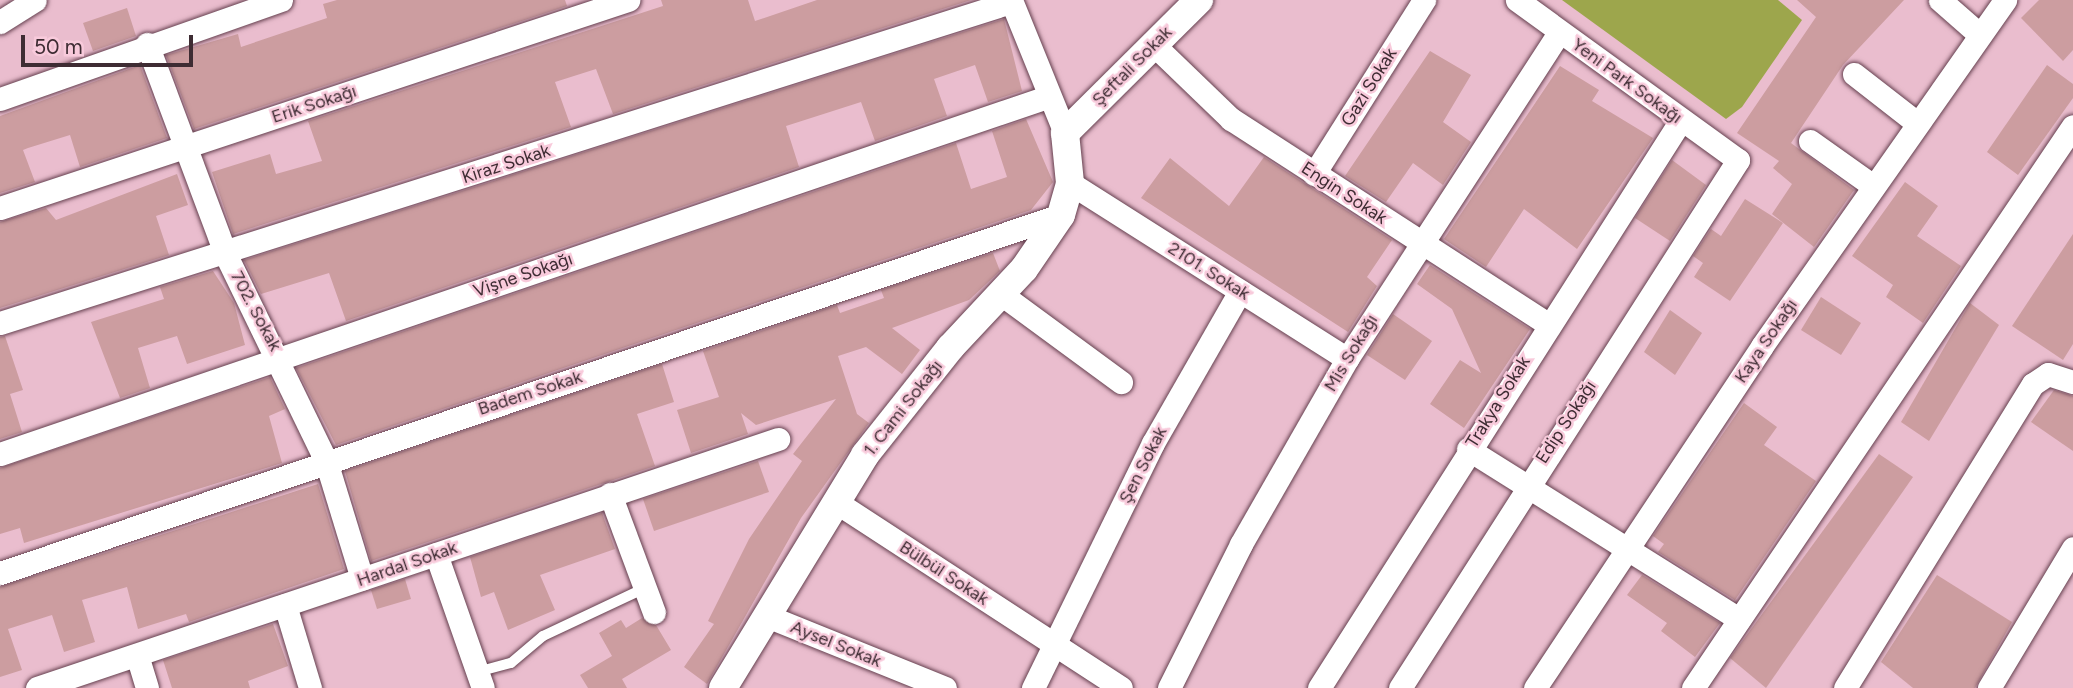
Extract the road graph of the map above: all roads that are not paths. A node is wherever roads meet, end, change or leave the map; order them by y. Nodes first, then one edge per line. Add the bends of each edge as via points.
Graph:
1 (35, 0) edge
2 (281, 0) edge
3 (628, 0) edge
4 (1199, 0) edge
5 (1424, 0) edge
6 (1517, 0) edge
7 (1940, 0) edge
8 (2005, 0) edge
9 (1011, 1) edge
10 (0, 22) edge
11 (1559, 32) junction
12 (1980, 35) junction
13 (147, 44) junction
14 (1154, 45) junction
15 (1854, 74) dead end
16 (1047, 97) junction
17 (0, 99) edge
18 (1681, 120) junction
19 (1917, 123) junction
20 (2073, 126) edge
21 (1065, 133) junction
22 (1811, 141) dead end
23 (184, 147) junction
24 (1738, 160) joint
25 (1314, 174) junction
26 (1070, 183) junction
27 (1873, 186) junction
28 (0, 208) edge
29 (1061, 215) junction
30 (1420, 243) junction
31 (225, 253) junction
32 (1240, 291) junction
33 (1001, 295) junction
34 (0, 323) edge
35 (1548, 324) junction
36 (280, 357) junction
37 (1347, 359) junction
38 (2071, 376) edge
39 (1121, 382) dead end
40 (778, 439) dead end
41 (1468, 449) junction
42 (0, 454) edge
43 (326, 461) junction
44 (1524, 486) junction
45 (610, 494) junction
46 (836, 502) junction
47 (2073, 548) edge
48 (1626, 550) junction
49 (436, 554) junction
50 (0, 573) edge
51 (362, 579) junction
52 (645, 588) junction
53 (285, 606) junction
54 (654, 612) dead end
55 (767, 616) junction
56 (1739, 619) junction
57 (1053, 644) junction
58 (137, 655) junction
59 (480, 680) edge
60 (726, 687) edge
61 (37, 688) edge
62 (147, 688) edge
63 (310, 688) edge
64 (944, 688) edge
65 (1033, 688) edge
66 (1121, 688) edge
67 (1168, 688) edge
68 (1319, 688) edge
69 (1400, 688) edge
70 (1535, 688) edge
71 (1693, 688) edge
72 (1845, 688) edge
73 (1989, 688) edge

1 - 10 street
2 - 13 street
3 - 23 street, Erik Sokağı
4 - 14 street, Şeftali Sokak
5 - 25 street, Gazi Sokak
6 - 11 street, Yeni Park Sokağı
7 - 12 street
8 - 12 street, Kaya Sokağı
9 - 16 street
9 - 31 street, Kiraz Sokak
11 - 18 street, Yeni Park Sokağı
11 - 30 street, Mis Sokağı
12 - 19 street, Kaya Sokağı
13 - 17 street
13 - 23 street, 702. Sokak
14 - 21 street, Şeftali Sokak
14 - 25 street, Engin Sokak via 1231,119
15 - 19 street
16 - 21 street
16 - 36 street, Vişne Sokağı
18 - 24 street, Yeni Park Sokağı
18 - 35 street, Trakya Sokak
19 - 27 street, Kaya Sokağı
20 - 56 street
21 - 26 street, 1. Cami Sokağı
22 - 27 street
23 - 28 street, Erik Sokağı
23 - 31 street, 702. Sokak
24 - 44 street, Edip Sokağı
25 - 30 street, Engin Sokak
26 - 29 street, 1. Cami Sokağı
26 - 32 street, 2101. Sokak
27 - 48 street, Kaya Sokağı
29 - 33 street, 1. Cami Sokağı
29 - 43 street, Badem Sokak
30 - 35 street, Engin Sokak
30 - 37 street, Mis Sokağı
31 - 34 street, Kiraz Sokak
31 - 36 street, 702. Sokak
32 - 37 street, 2101. Sokak
32 - 57 street, Şen Sokak via 1153,443
33 - 39 street
33 - 46 street, 1. Cami Sokağı via 950,348
35 - 41 street, Trakya Sokak
36 - 42 street, Vişne Sokağı
36 - 43 street, 702. Sokak
37 - 67 street, Mis Sokağı via 1241,544
38 - 72 street via 2048,374 2033,384
40 - 45 street, Hardal Sokak
41 - 44 street
41 - 68 street, Trakya Sokak
43 - 50 street, Badem Sokak
43 - 51 street, 702. Sokak
44 - 48 street
44 - 69 street, Edip Sokağı
45 - 49 street, Hardal Sokak
45 - 52 street
46 - 55 street, 1. Cami Sokağı
46 - 57 street, Bülbül Sokak
47 - 73 street
48 - 56 street
48 - 70 street, Kaya Sokağı
49 - 51 street, Hardal Sokak
49 - 59 street
51 - 53 street, Hardal Sokak
52 - 54 street
52 - 59 lane via 543,636 511,663
53 - 58 street, Hardal Sokak
53 - 63 street
55 - 60 street, 1. Cami Sokağı
55 - 64 street, Aysel Sokak
56 - 71 street
57 - 65 street, Şen Sokak
57 - 66 street, Bülbül Sokak
58 - 61 street, Hardal Sokak
58 - 62 street

